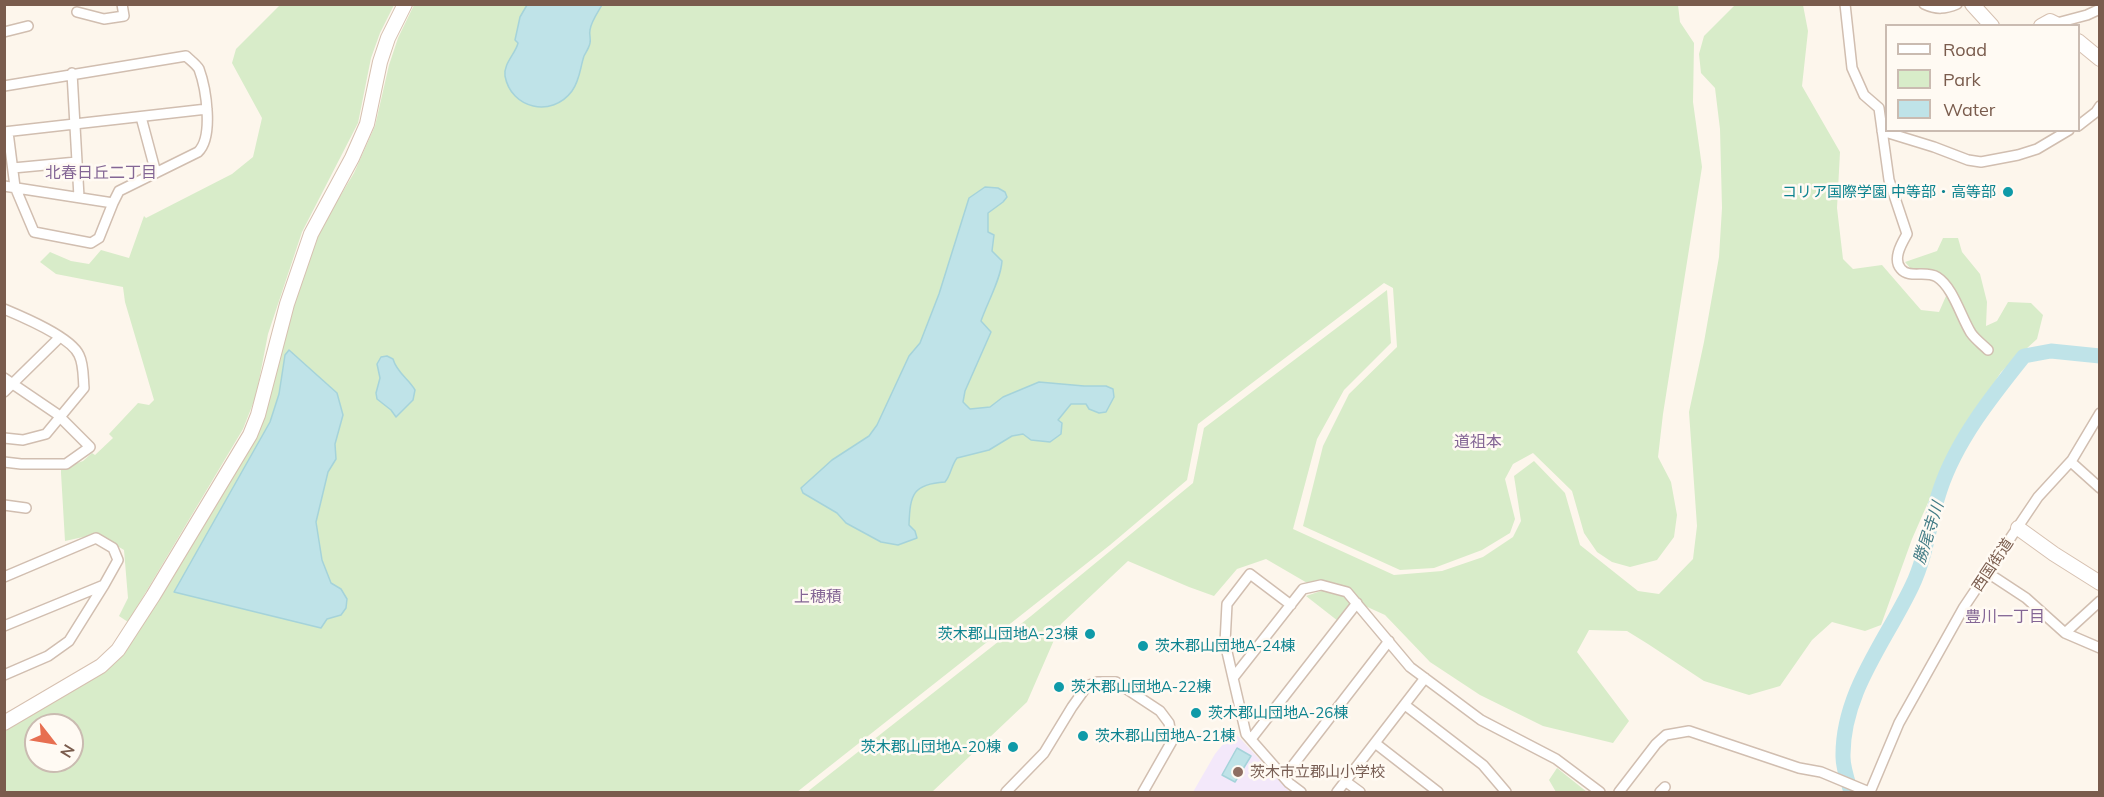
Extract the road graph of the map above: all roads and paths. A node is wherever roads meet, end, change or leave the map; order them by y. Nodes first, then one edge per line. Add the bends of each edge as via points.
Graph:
1 (122, 4) edge
2 (405, 4) edge
3 (1845, 4) edge
4 (1924, 4) edge
5 (1957, 4) edge
6 (1972, 4) edge
7 (2100, 9) edge
8 (77, 12) dead end
9 (1990, 24) edge
10 (2058, 24) edge
11 (28, 26) dead end
12 (4, 32) edge
13 (2080, 42) edge
14 (2100, 59) edge
15 (72, 73) junction
16 (4, 86) edge
17 (2100, 106) edge
18 (207, 109) junction
19 (141, 117) junction
20 (75, 124) junction
21 (2080, 125) edge
22 (1882, 131) junction
23 (6, 132) edge
24 (1885, 132) edge
25 (1885, 132) edge
26 (2061, 132) edge
27 (2046, 136) edge
28 (77, 162) junction
29 (10, 163) edge
30 (156, 173) junction
31 (10, 186) edge
32 (79, 197) junction
33 (113, 202) junction
34 (4, 309) edge
35 (60, 337) junction
36 (1988, 350) dead end
37 (4, 378) edge
38 (13, 384) junction
39 (4, 393) edge
40 (2100, 413) edge
41 (60, 418) junction
42 (4, 438) edge
43 (4, 462) edge
44 (2071, 462) junction
45 (2100, 488) edge
46 (4, 505) edge
47 (26, 508) dead end
48 (2018, 528) junction
49 (6, 573) edge
50 (1988, 573) junction
51 (2100, 583) edge
52 (105, 585) junction
53 (2100, 601) edge
54 (1357, 603) junction
55 (1291, 604) junction
56 (4, 626) edge
57 (2065, 633) junction
58 (1389, 641) junction
59 (2100, 648) edge
60 (4, 675) edge
61 (1233, 678) junction
62 (1425, 678) junction
63 (1405, 705) junction
64 (4, 723) edge
65 (1251, 739) junction
66 (1375, 742) junction
67 (1284, 777) junction
68 (1346, 781) junction
69 (1006, 792) edge
70 (1143, 792) edge
71 (1301, 792) edge
72 (1337, 792) edge
73 (1360, 792) edge
74 (1438, 792) edge
75 (1506, 792) edge
76 (1600, 792) edge
77 (1619, 792) edge
78 (1867, 792) edge

1 - 8 street via 124,16 104,19
2 - 64 street via 380,62 367,124 311,234 250,435 118,650 101,666
3 - 22 street via 1852,68 1864,94 1879,108
4 - 5 street via 1945,9
6 - 9 street
7 - 10 street
11 - 12 street
13 - 14 street
15 - 16 street
15 - 18 street via 186,56 198,67
15 - 20 street
17 - 21 street
18 - 19 street
18 - 30 street via 203,147
19 - 20 street
19 - 30 street
20 - 23 street
20 - 28 street
22 - 25 street
22 - 36 street via 1889,180 1907,234 1899,247 1901,269 1908,274 1939,277 1972,334
23 - 29 street
24 - 27 street via 1981,162 2037,149
26 - 27 street
28 - 29 street
28 - 32 street
29 - 31 street
30 - 33 street via 119,191
31 - 32 street
31 - 33 street via 34,232 91,243 99,238
32 - 33 street
34 - 35 street
35 - 38 street
35 - 41 street via 80,356 84,388
37 - 38 street
38 - 39 street
38 - 41 street
40 - 44 street, 西国街道
41 - 42 street via 46,434 23,440
41 - 43 street via 90,447 66,464
44 - 45 street
44 - 48 street, 西国街道 via 2038,497
46 - 47 street
48 - 50 street, 西国街道
48 - 51 street
49 - 52 street via 96,538 117,554 116,565
50 - 57 street via 2026,598
50 - 78 street, 西国街道 via 1964,607 1899,723
52 - 56 street
52 - 60 street via 62,647
53 - 57 street
54 - 55 street via 1347,592 1321,585 1303,590
54 - 58 street
54 - 65 street
55 - 61 street
55 - 61 street via 1250,574 1227,604 1225,643
57 - 59 street
58 - 62 street via 1410,667
58 - 67 street
61 - 65 street via 1246,734
62 - 63 street
62 - 76 street via 1481,720 1556,759
63 - 66 street
63 - 75 street via 1483,765
65 - 67 street
66 - 68 street
66 - 74 street
67 - 71 street
68 - 72 street
68 - 73 street
69 - 70 street via 1044,753 1087,686 1116,682 1160,711 1169,723 1172,741
77 - 78 street via 1666,735 1689,731 1821,772

